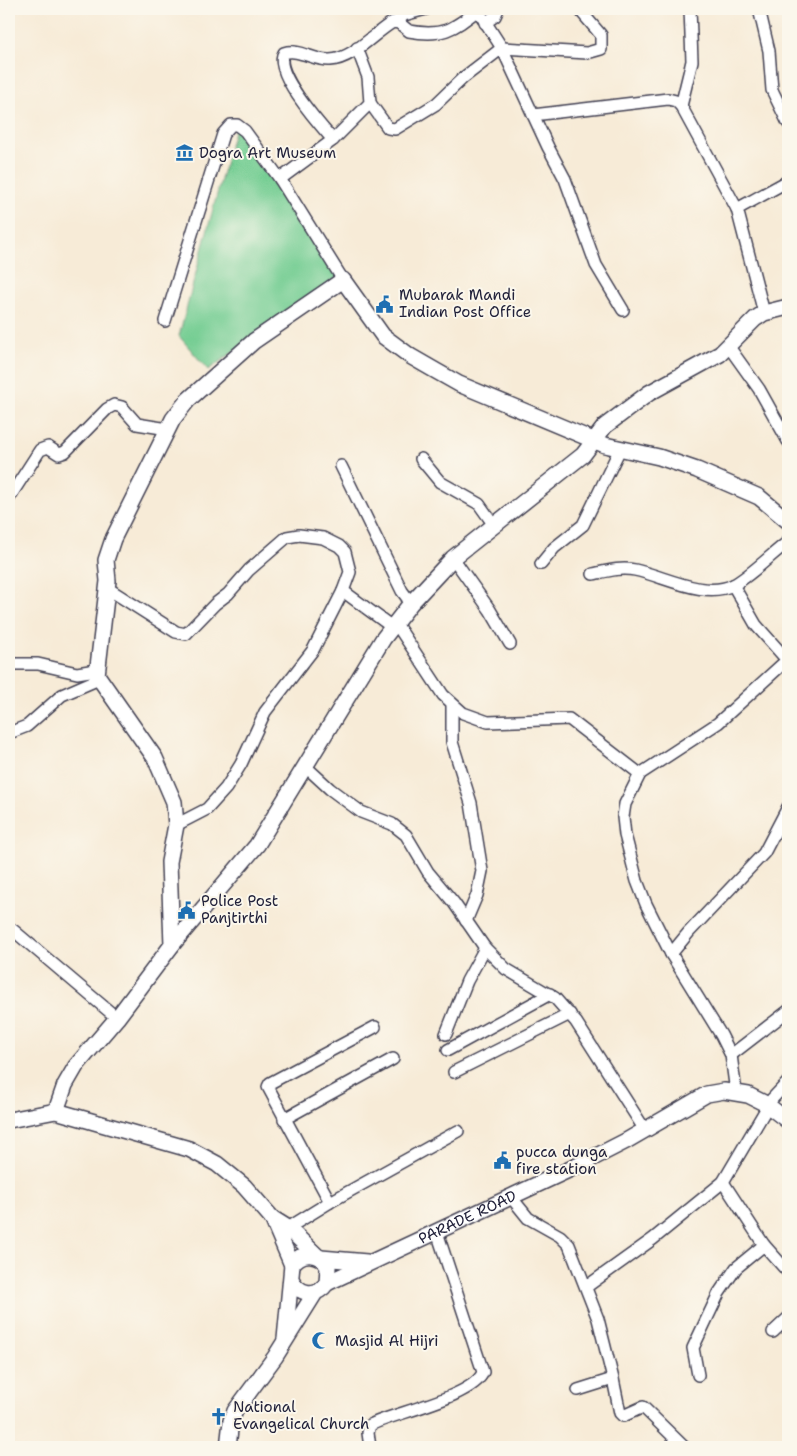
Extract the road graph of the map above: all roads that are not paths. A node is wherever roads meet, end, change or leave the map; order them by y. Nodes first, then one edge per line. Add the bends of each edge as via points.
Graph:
1 (426, 9) edge
2 (478, 9) edge
3 (498, 9) edge
4 (579, 9) edge
5 (690, 9) edge
6 (758, 9) edge
7 (396, 22) junction
8 (485, 23) junction
9 (357, 48) junction
10 (502, 48) junction
11 (370, 103) junction
12 (682, 106) junction
13 (533, 115) junction
14 (788, 123) edge
15 (333, 140) junction
16 (280, 179) junction
17 (788, 181) edge
18 (737, 209) junction
19 (344, 280) junction
20 (788, 307) edge
21 (623, 310) dead end
22 (764, 313) junction
23 (166, 321) dead end
24 (729, 347) junction
25 (168, 429) junction
26 (592, 440) junction
27 (788, 441) edge
28 (620, 449) junction
29 (421, 459) dead end
30 (341, 466) dead end
31 (9, 498) edge
32 (788, 521) edge
33 (494, 525) junction
34 (788, 542) edge
35 (453, 558) junction
36 (541, 564) dead end
37 (593, 574) dead end
38 (733, 585) junction
39 (107, 588) junction
40 (343, 591) junction
41 (411, 603) junction
42 (393, 624) junction
43 (510, 644) dead end
44 (788, 660) edge
45 (9, 664) edge
46 (98, 674) junction
47 (452, 706) junction
48 (9, 733) edge
49 (305, 766) junction
50 (640, 774) junction
51 (788, 807) edge
52 (176, 825) junction
53 (466, 921) junction
54 (9, 930) edge
55 (172, 945) junction
56 (486, 948) junction
57 (671, 954) junction
58 (550, 994) junction
59 (788, 1010) edge
60 (570, 1014) junction
61 (117, 1018) junction
62 (375, 1027) dead end
63 (446, 1034) dead end
64 (448, 1050) dead end
65 (731, 1055) junction
66 (393, 1059) dead end
67 (454, 1072) dead end
68 (788, 1082) edge
69 (736, 1092) junction
70 (698, 1100) junction
71 (56, 1111) junction
72 (775, 1113) edge
73 (284, 1119) junction
74 (9, 1120) edge
75 (645, 1130) junction
76 (458, 1131) dead end
77 (723, 1182) junction
78 (512, 1197) junction
79 (330, 1202) junction
80 (272, 1218) junction
81 (288, 1228) junction
82 (437, 1232) junction
83 (764, 1245) junction
84 (319, 1256) junction
85 (368, 1262) junction
86 (292, 1272) junction
87 (788, 1272) edge
88 (327, 1283) junction
89 (586, 1287) junction
90 (315, 1293) junction
91 (788, 1318) edge
92 (773, 1332) dead end
93 (285, 1338) junction
94 (698, 1376) dead end
95 (613, 1379) junction
96 (578, 1390) dead end
97 (228, 1447) edge
98 (370, 1447) edge
99 (684, 1447) edge

1 - 7 street
2 - 7 street via 443,33 408,31
2 - 8 street
3 - 8 street via 495,16
4 - 10 street via 601,35 598,52
5 - 12 street via 692,61
6 - 14 street via 769,51 772,90
7 - 9 street
8 - 10 street
9 - 11 street via 368,77
9 - 15 street via 332,60 294,52 282,55 281,64 290,82
10 - 11 street via 436,104 395,129 388,128
10 - 13 street
11 - 15 street
12 - 13 street via 668,99
12 - 18 street
13 - 21 street via 565,179 596,265
15 - 16 street
16 - 19 street
16 - 23 street via 245,131 231,125 223,134
17 - 18 street
18 - 22 street
19 - 25 street via 254,341 188,400
19 - 26 street via 375,327 410,356 459,384
20 - 22 street
22 - 24 street
24 - 26 street via 649,393 605,426
24 - 27 street via 759,389
25 - 31 street via 137,424 122,407 114,405 65,452 59,454 48,447 40,450
25 - 39 street via 109,549
26 - 28 street
26 - 33 street via 583,455
28 - 32 street via 659,457 697,470 760,497
28 - 36 street via 583,525 554,548
29 - 33 street via 440,482 479,504
30 - 41 street via 402,591
33 - 35 street
34 - 38 street
35 - 41 street
35 - 43 street
37 - 38 street via 622,569 704,589
38 - 44 street via 756,625
39 - 40 street via 176,632 186,634 272,549 287,537 299,535 323,538 345,552 350,572
39 - 46 street
40 - 42 street
40 - 52 street via 313,650 265,712 226,788 207,809
41 - 42 street
42 - 47 street
42 - 49 street
44 - 50 street via 718,723
45 - 46 street via 38,664
46 - 48 street via 62,696 27,726
46 - 52 street via 154,758 174,802
47 - 50 street via 463,714 488,722 569,719
47 - 53 street via 452,742 470,803 482,871 477,895
49 - 53 street via 361,812 399,827 428,872
49 - 55 street via 257,845
50 - 57 street via 625,804 625,835 637,881
51 - 57 street via 764,853
52 - 55 street via 170,862
53 - 56 street
54 - 61 street via 13,930
55 - 61 street
56 - 58 street via 506,968
56 - 63 street via 467,981
57 - 65 street
58 - 60 street
58 - 64 street
59 - 65 street
60 - 67 street
60 - 75 street
61 - 71 street via 76,1066
62 - 73 street via 270,1084 268,1090
65 - 69 street
66 - 73 street
68 - 72 street
69 - 70 street, PARADE ROAD via 714,1091
69 - 72 street, PARADE ROAD via 756,1098
70 - 72 street, PARADE ROAD via 735,1100
70 - 75 street, PARADE ROAD
71 - 74 street
71 - 80 street via 190,1149 217,1164 244,1186
72 - 77 street
73 - 79 street
75 - 78 street, PARADE ROAD
76 - 79 street
77 - 83 street
77 - 89 street via 653,1239
78 - 82 street, PARADE ROAD
78 - 89 street via 528,1218 569,1244
79 - 81 street
80 - 81 street
80 - 86 street
81 - 84 street
82 - 85 street, PARADE ROAD
82 - 98 street via 483,1372 471,1384 438,1402 370,1425
83 - 87 street
83 - 94 street via 736,1268 719,1293 693,1348
84 - 85 street
84 - 86 street via 305,1255 295,1260
84 - 88 street via 329,1272
85 - 88 street, PARADE ROAD
86 - 90 street via 298,1289
86 - 93 street
88 - 90 street
89 - 95 street
90 - 93 street
91 - 92 street
93 - 97 street via 235,1411
95 - 96 street
95 - 99 street via 620,1413 626,1415 644,1407

